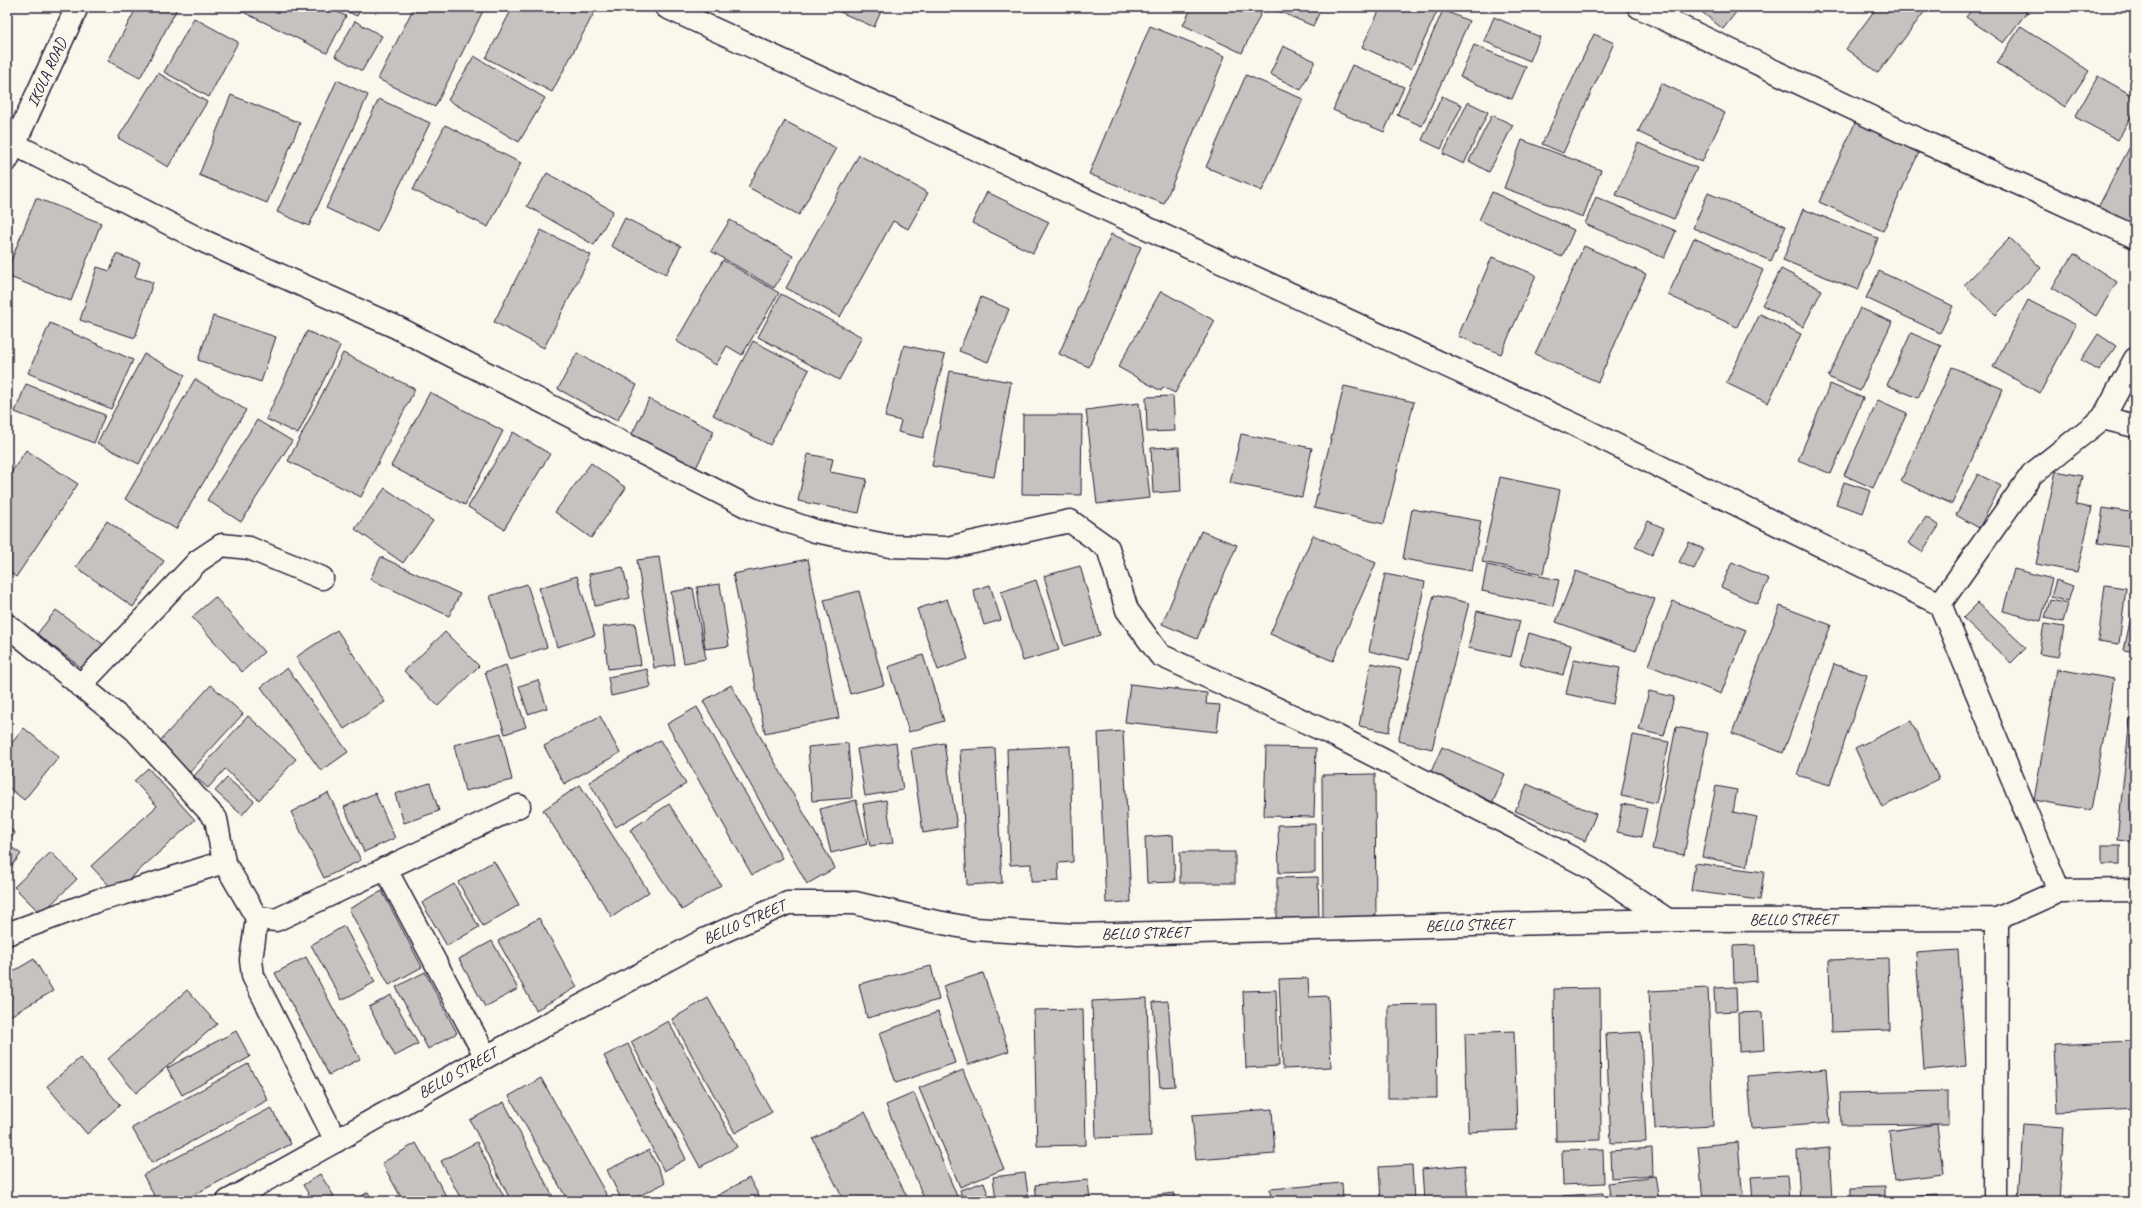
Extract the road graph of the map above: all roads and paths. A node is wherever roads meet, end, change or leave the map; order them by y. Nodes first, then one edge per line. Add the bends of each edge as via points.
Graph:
1 (78, 7) edge
2 (666, 7) edge
3 (1639, 7) edge
4 (11, 152) edge
5 (2135, 237) edge
6 (2135, 359) edge
7 (2103, 418) junction
8 (2135, 426) edge
9 (322, 578) dead end
10 (1940, 604) junction
11 (7, 626) edge
12 (80, 686) junction
13 (519, 806) dead end
14 (224, 862) junction
15 (385, 868) junction
16 (2135, 890) edge
17 (2058, 891) junction
18 (257, 918) junction
19 (1997, 919) junction
20 (1668, 920) junction
21 (7, 934) edge
22 (486, 1057) junction
23 (336, 1142) junction
24 (228, 1201) edge
25 (1996, 1201) edge

1 - 4 street, IKOLA ROAD
2 - 10 street via 1571,423
3 - 5 street via 1915,138
4 - 20 street via 396,327 752,509 815,531 890,546 948,548 1070,521 1108,548 1127,610 1160,655 1336,736 1512,826 1592,868
6 - 7 street
7 - 8 street
7 - 10 street via 2032,474
9 - 12 street via 249,548 222,545 198,561
10 - 17 street
11 - 12 street
12 - 14 street via 135,730 216,819
13 - 15 street
14 - 18 street
14 - 21 street via 99,900
15 - 18 street via 276,920
15 - 22 street
16 - 17 street, BELLO STREET
17 - 19 street, BELLO STREET
18 - 23 street via 251,960 253,976
19 - 20 street, BELLO STREET
19 - 25 street
20 - 22 street, BELLO STREET via 1076,935 974,929 855,903 788,903 706,939
22 - 23 street, BELLO STREET
23 - 24 street, BELLO STREET

